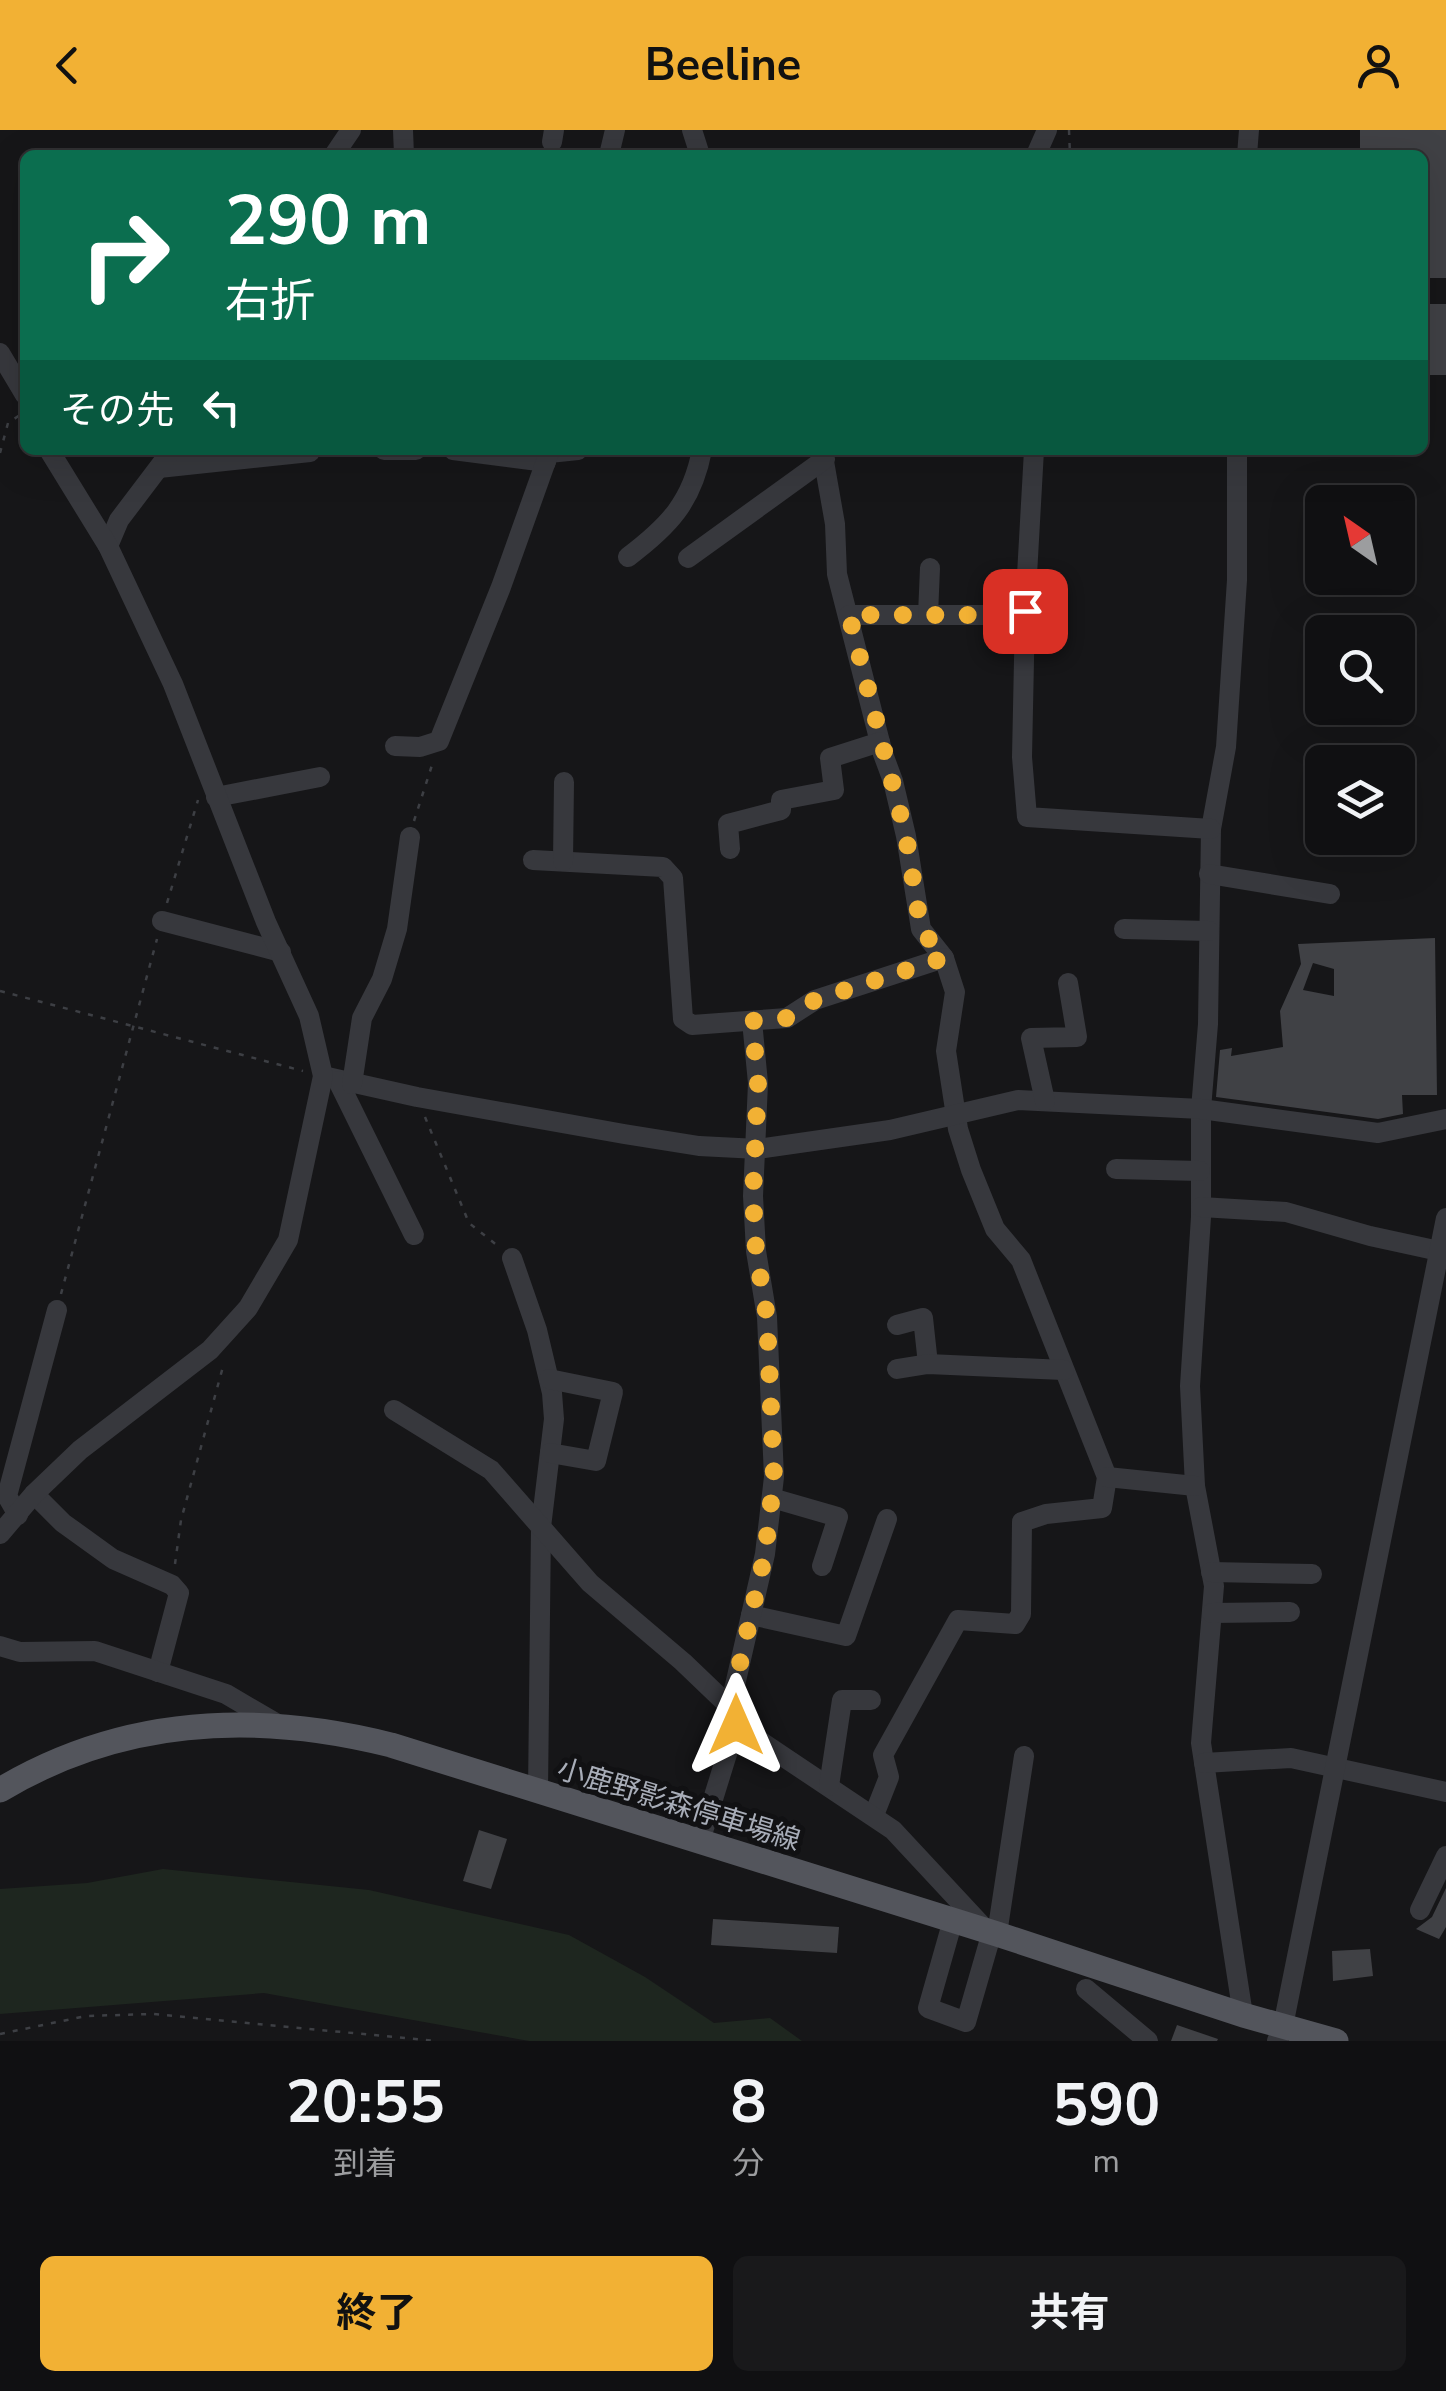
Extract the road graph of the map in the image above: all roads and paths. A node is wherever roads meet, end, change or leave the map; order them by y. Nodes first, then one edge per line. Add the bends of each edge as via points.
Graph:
1 (0, 353) edge
2 (20, 387) edge
3 (20, 415) edge
4 (0, 453) edge
5 (52, 455) edge
6 (168, 455) edge
7 (282, 455) edge
8 (548, 455) edge
9 (701, 455) edge
10 (824, 455) edge
11 (1034, 455) edge
12 (1237, 455) edge
13 (159, 468) junction
14 (108, 546) junction
15 (628, 557) dead end
16 (688, 558) dead end
17 (930, 568) dead end
18 (1025, 611) junction
19 (849, 615) junction
20 (928, 615) junction
21 (439, 741) junction
22 (880, 742) junction
23 (395, 746) dead end
24 (207, 770) junction
25 (320, 777) dead end
26 (564, 782) dead end
27 (216, 796) junction
28 (1211, 829) junction
29 (410, 837) joint
30 (730, 849) dead end
31 (533, 860) dead end
32 (563, 861) junction
33 (1209, 874) junction
34 (1330, 894) dead end
35 (162, 921) junction
36 (1124, 929) dead end
37 (1208, 931) junction
38 (281, 952) junction
39 (944, 958) junction
40 (1068, 983) dead end
41 (0, 991) edge
42 (752, 1021) junction
43 (131, 1025) junction
44 (338, 1080) junction
45 (417, 1097) junction
46 (1045, 1102) junction
47 (1201, 1109) junction
48 (956, 1115) junction
49 (1446, 1120) edge
50 (758, 1149) junction
51 (1116, 1170) dead end
52 (1200, 1170) junction
53 (1200, 1207) junction
54 (1446, 1218) edge
55 (414, 1235) dead end
56 (1439, 1251) junction
57 (512, 1258) joint
58 (57, 1310) joint
59 (897, 1326) dead end
60 (210, 1350) junction
61 (928, 1364) junction
62 (898, 1369) dead end
63 (1064, 1370) junction
64 (549, 1379) junction
65 (394, 1410) dead end
66 (550, 1453) junction
67 (1106, 1478) junction
68 (1196, 1486) junction
69 (34, 1494) junction
70 (772, 1498) junction
71 (18, 1515) junction
72 (887, 1519) dead end
73 (541, 1527) junction
74 (0, 1534) edge
75 (822, 1566) dead end
76 (1211, 1572) junction
77 (1312, 1574) dead end
78 (172, 1586) junction
79 (1290, 1612) dead end
80 (1212, 1613) junction
81 (751, 1615) junction
82 (0, 1646) edge
83 (158, 1672) junction
84 (871, 1700) dead end
85 (733, 1716) junction
86 (279, 1724) junction
87 (1024, 1756) dead end
88 (1204, 1762) junction
89 (1336, 1766) junction
90 (829, 1786) junction
91 (0, 1790) edge
92 (538, 1792) junction
93 (1446, 1792) edge
94 (874, 1815) junction
95 (700, 1842) junction
96 (1446, 1856) edge
97 (1420, 1910) dead end
98 (953, 1920) junction
99 (992, 1932) junction
100 (1086, 1989) dead end
101 (1243, 2015) junction
102 (0, 2034) edge
103 (1280, 2034) edge
104 (436, 2041) edge
105 (1148, 2041) edge
106 (1336, 2041) edge

1 - 2 street
3 - 4 path via 8,423
5 - 14 street
6 - 13 street
7 - 13 street
8 - 21 street
9 - 15 street via 679,510
10 - 16 street
10 - 19 street via 837,574
11 - 18 street
12 - 28 street via 1226,747
13 - 14 street via 119,520
14 - 24 street
17 - 20 street
18 - 20 street
18 - 28 street via 1027,817
19 - 20 street
19 - 22 street
21 - 23 street
21 - 29 path
22 - 30 street via 830,758 834,790 780,800 782,810 728,824
22 - 39 street via 906,836 921,929
24 - 27 street
24 - 35 path
25 - 27 street
26 - 32 street
27 - 38 street
28 - 33 street
29 - 44 street via 398,930
31 - 32 street
32 - 42 street via 663,867 674,878 683,1020
33 - 34 street
33 - 37 street
35 - 38 street
35 - 43 path
36 - 37 street
37 - 47 street
38 - 44 street
39 - 42 street via 815,1000 787,1018
39 - 48 street via 955,992 946,1051
40 - 46 street via 1077,1038 1031,1038
41 - 43 path
42 - 50 street
43 - 44 path
43 - 58 path
44 - 45 street
44 - 55 street
44 - 60 street via 288,1240 248,1308
45 - 50 street via 700,1146
45 - 57 path via 469,1222
46 - 47 street
46 - 48 street via 1018,1100
47 - 49 street via 1378,1133
47 - 52 street
48 - 50 street
48 - 63 street via 982,1202 1021,1260
50 - 70 street via 753,1196 767,1317
51 - 52 street
52 - 53 street
53 - 56 street via 1286,1212
53 - 68 street via 1190,1386
54 - 56 street
56 - 89 street
57 - 64 street
58 - 71 street via 7,1496
59 - 61 street via 923,1318
60 - 69 street
60 - 78 path via 224,1364 180,1520
61 - 62 street
61 - 63 street
63 - 67 street
64 - 66 street
64 - 66 street via 613,1392 596,1461
65 - 73 street via 491,1470
66 - 73 street
67 - 68 street
67 - 94 street via 1102,1508 1022,1522 1021,1614 1015,1624 958,1620 883,1754 889,1777
68 - 76 street
69 - 71 street
69 - 78 street via 113,1560
70 - 75 street via 838,1517
70 - 81 street
71 - 74 street
72 - 81 street via 846,1636
73 - 85 street via 590,1583 683,1662
73 - 92 street
76 - 77 street
76 - 80 street
78 - 83 street via 179,1593
79 - 80 street
80 - 88 street
81 - 85 street
82 - 83 street via 95,1651
83 - 86 street via 226,1694
84 - 90 street via 842,1700
85 - 90 street
85 - 95 street
86 - 91 main road, 小鹿野影森停車場線 via 161,1730 46,1764
86 - 92 main road, 小鹿野影森停車場線 via 339,1732
87 - 99 street
88 - 89 street via 1290,1758
88 - 101 street
89 - 93 street
89 - 103 street
90 - 94 street
92 - 95 main road, 小鹿野影森停車場線
94 - 99 street
95 - 98 main road, 小鹿野影森停車場線
96 - 97 street
98 - 99 main road, 小鹿野影森停車場線
98 - 99 street via 928,2008 966,2022
99 - 101 main road, 小鹿野影森停車場線
100 - 105 street
101 - 103 main road, 小鹿野影森停車場線
102 - 104 path via 86,2016 154,2014
103 - 106 main road, 小鹿野影森停車場線

